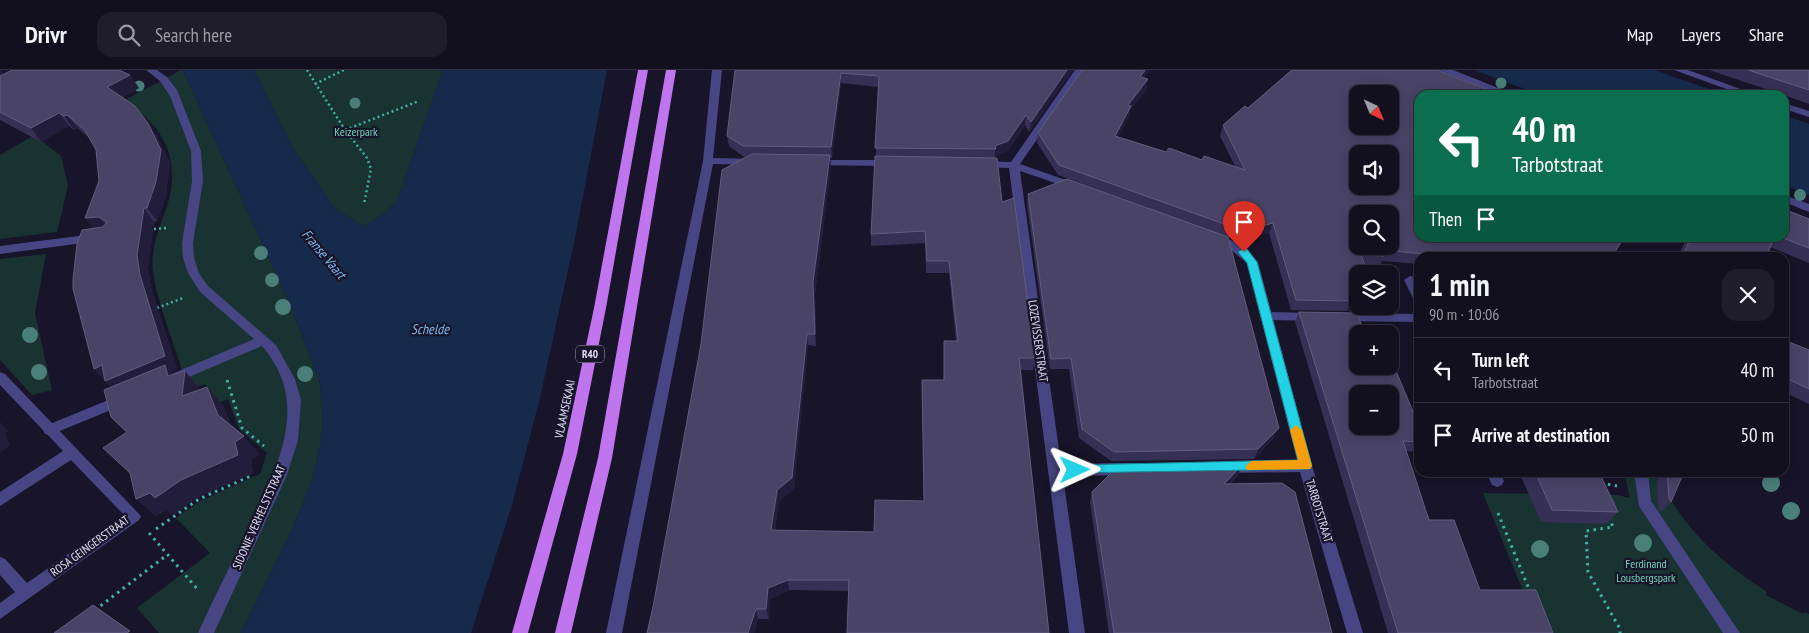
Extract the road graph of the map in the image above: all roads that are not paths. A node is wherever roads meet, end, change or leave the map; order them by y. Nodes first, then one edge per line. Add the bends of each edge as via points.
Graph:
1 (151, 70) edge
2 (643, 70) edge
3 (671, 70) edge
4 (717, 70) edge
5 (1080, 70) edge
6 (1444, 70) edge
7 (1679, 70) edge
8 (1498, 90) edge
9 (1737, 90) edge
10 (1789, 108) edge
11 (1809, 114) edge
12 (708, 161) junction
13 (768, 162) edge
14 (808, 163) edge
15 (906, 164) edge
16 (975, 164) edge
17 (1014, 165) junction
18 (1089, 192) edge
19 (1789, 200) edge
20 (1809, 208) edge
21 (1201, 232) edge
22 (103, 236) edge
23 (0, 250) edge
24 (1410, 280) dead end
25 (1414, 288) edge
26 (1267, 316) junction
27 (1414, 318) edge
28 (265, 340) junction
29 (0, 377) edge
30 (160, 384) edge
31 (132, 396) edge
32 (50, 430) junction
33 (72, 452) junction
34 (1305, 466) junction
35 (1209, 467) edge
36 (1142, 468) edge
37 (1055, 470) junction
38 (1642, 477) edge
39 (0, 500) edge
40 (0, 564) edge
41 (26, 594) junction
42 (0, 612) edge
43 (206, 633) edge
44 (520, 633) edge
45 (563, 633) edge
46 (614, 633) edge
47 (1077, 633) edge
48 (1355, 633) edge
49 (1732, 633) edge

1 - 28 street, SIDONIE VERHELSTSTRAAT via 167,80 180,106 198,164 187,239 188,263 204,289
2 - 44 main road, VLAAMSEKAAI / R40 via 570,454
3 - 45 main road, R40 via 605,458
4 - 12 street
5 - 17 street
6 - 8 street
7 - 9 street
10 - 11 street
12 - 13 street
12 - 46 street
14 - 15 street
16 - 17 street
17 - 18 street
17 - 37 street, LOZEVISSERSTRAAT
19 - 20 street
21 - 26 street, TARBOTSTRAAT via 1229,242 1252,262
22 - 23 street
24 - 25 street
26 - 27 street
26 - 34 street, TARBOTSTRAAT
28 - 30 street
28 - 43 street, SIDONIE VERHELSTSTRAAT via 289,379 294,400 291,440 280,475
29 - 32 street, ROSA GEINGERSTRAAT
31 - 32 street
32 - 33 street, ROSA GEINGERSTRAAT
33 - 39 street
33 - 41 street, ROSA GEINGERSTRAAT via 134,516
34 - 35 street
34 - 48 street, TARBOTSTRAAT
36 - 37 street
37 - 47 street, LOZEVISSERSTRAAT
38 - 49 street via 1644,502 1648,509
40 - 41 street
41 - 42 street, ROSA GEINGERSTRAAT

